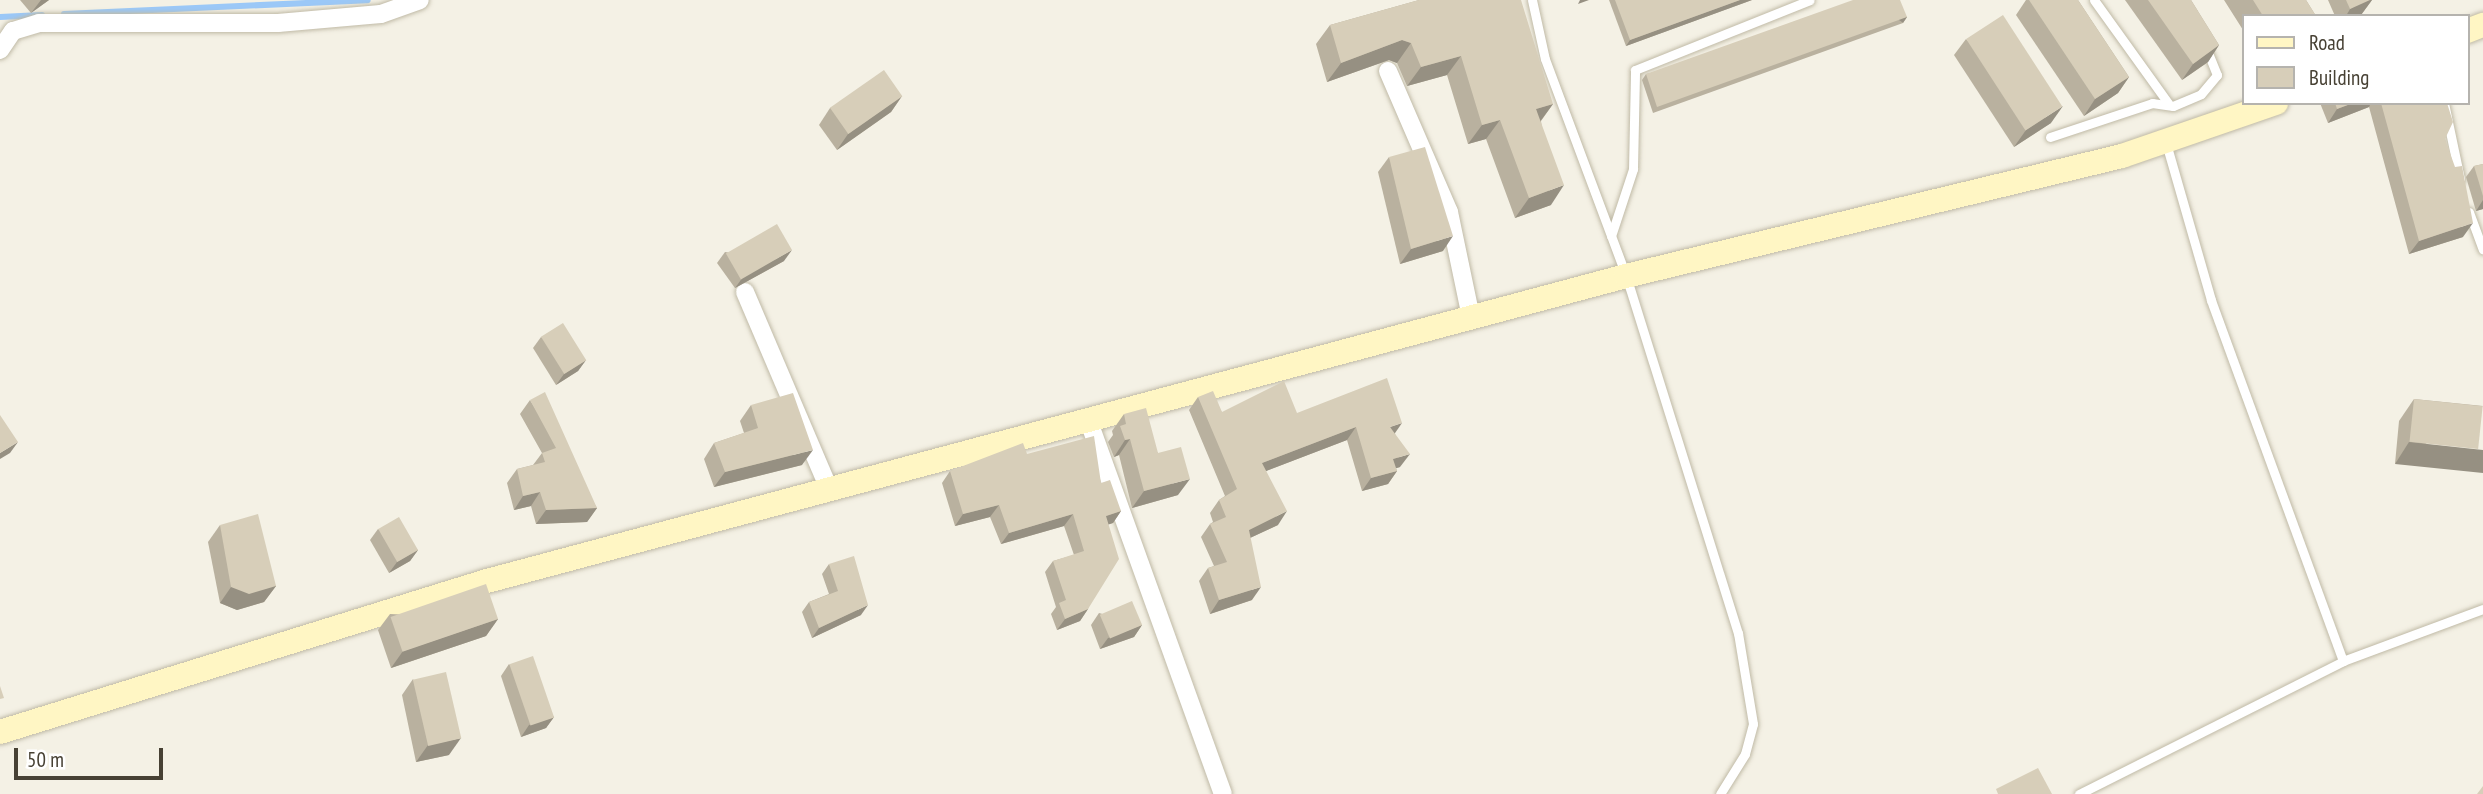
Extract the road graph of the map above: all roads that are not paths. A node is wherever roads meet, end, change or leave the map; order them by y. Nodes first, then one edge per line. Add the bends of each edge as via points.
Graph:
1 (420, 0) edge
2 (1532, 0) edge
3 (1810, 0) edge
4 (2095, 0) edge
5 (2200, 38) edge
6 (0, 50) edge
7 (1388, 71) dead end
8 (2270, 105) edge
9 (2444, 105) edge
10 (2173, 106) junction
11 (2050, 137) dead end
12 (2166, 143) junction
13 (2462, 193) edge
14 (2467, 204) edge
15 (1611, 236) junction
16 (2483, 250) edge
17 (1626, 276) junction
18 (745, 292) dead end
19 (1471, 317) junction
20 (1089, 422) junction
21 (828, 487) junction
22 (2483, 608) edge
23 (2343, 662) junction
24 (0, 732) edge
25 (1223, 794) edge
26 (1720, 794) edge
27 (2079, 794) edge

1 - 6 street via 381,13 278,23 39,23 13,31
2 - 15 lane via 1545,59
3 - 15 lane via 1635,70 1633,169
4 - 10 lane via 2160,97
5 - 10 lane via 2216,62 2214,85
7 - 19 street via 1449,212
8 - 12 street
9 - 13 lane
10 - 11 lane via 2152,103
12 - 17 street
12 - 23 lane via 2211,300
14 - 16 lane
15 - 17 lane
17 - 19 street
17 - 26 lane via 1738,633 1751,701 1745,754
18 - 21 street
19 - 20 street
20 - 21 street
20 - 25 street
21 - 24 street via 487,580
22 - 23 lane
23 - 27 lane

